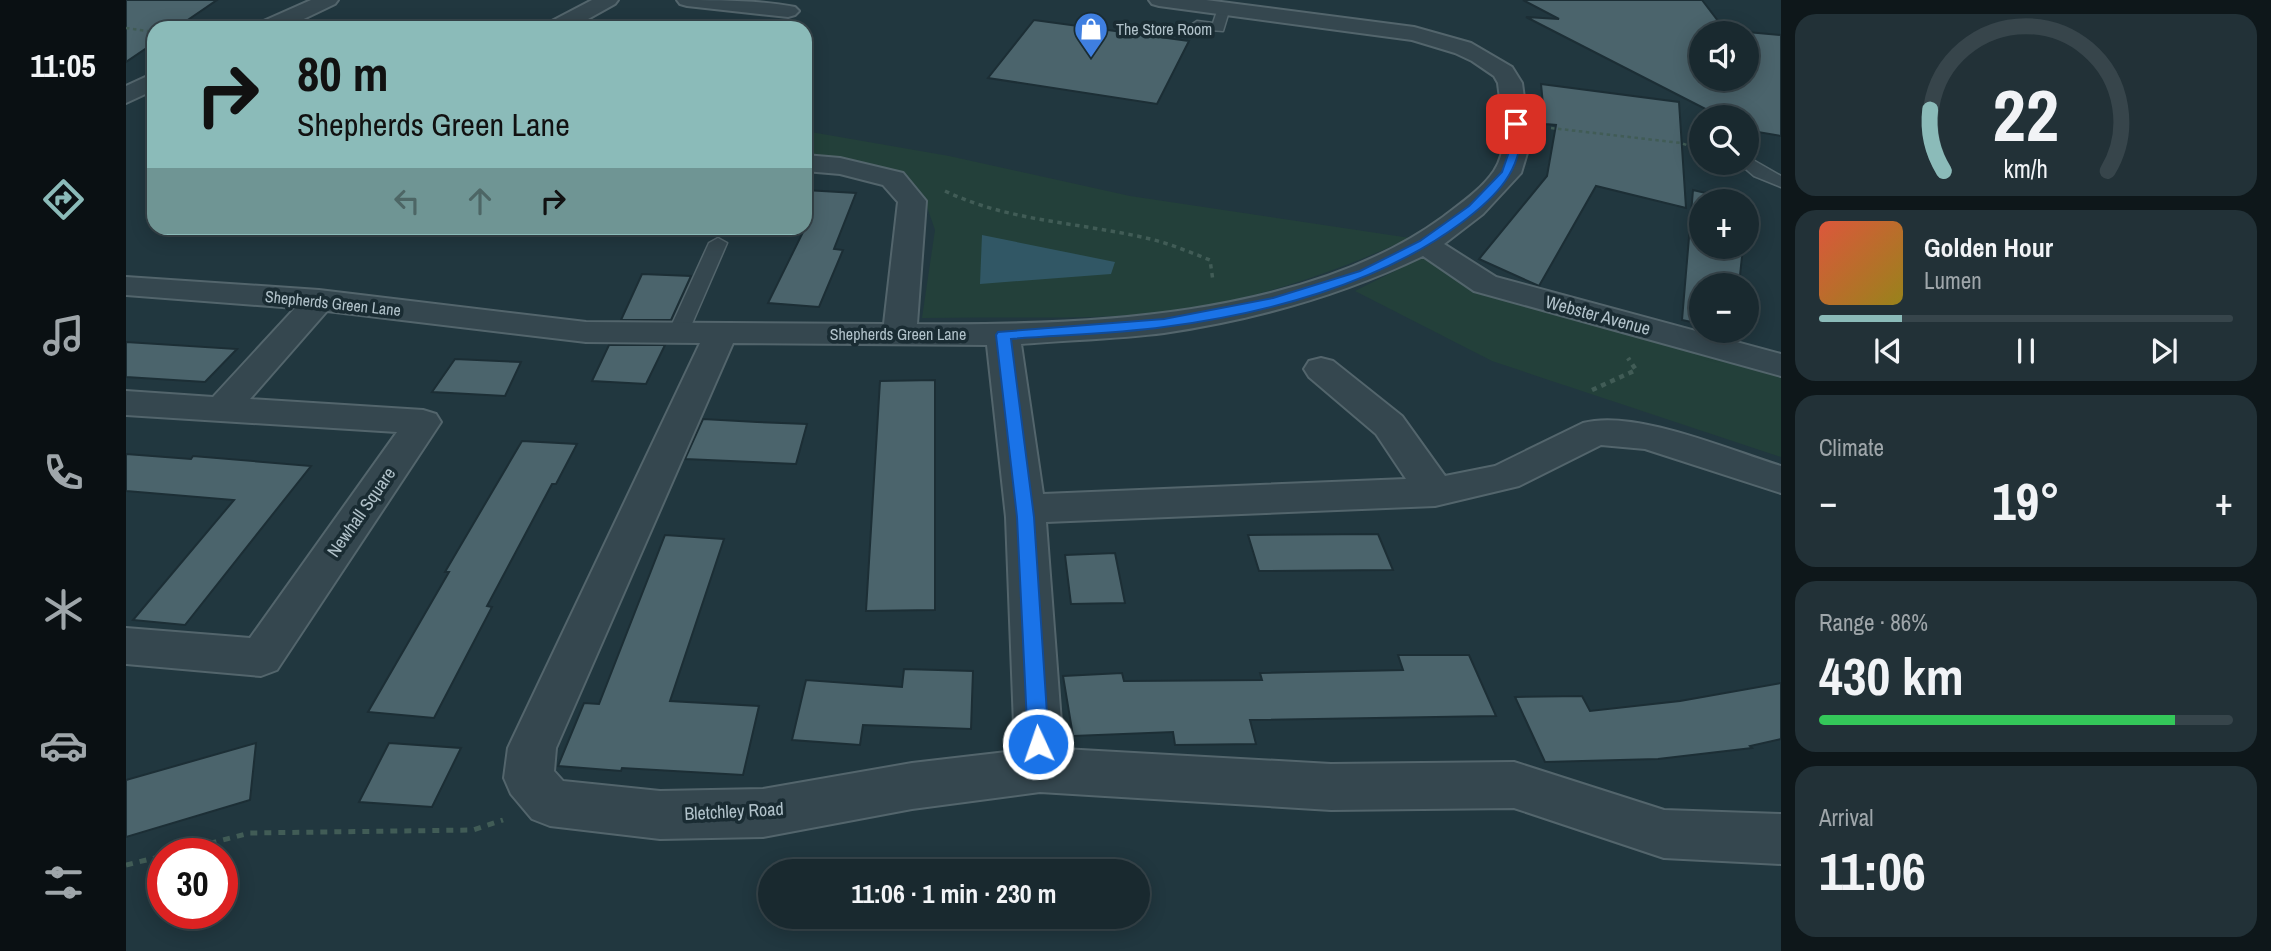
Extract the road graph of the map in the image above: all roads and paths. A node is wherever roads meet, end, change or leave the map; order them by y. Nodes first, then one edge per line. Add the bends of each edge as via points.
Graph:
1 (328, 0) edge
2 (608, 0) edge
3 (687, 0) edge
4 (1158, 0) edge
5 (1224, 8) junction
6 (788, 11) dead end
7 (283, 21) edge
8 (569, 21) edge
9 (1196, 25) dead end
10 (126, 28) edge
11 (147, 31) edge
12 (147, 84) edge
13 (126, 96) edge
14 (1516, 124) junction
15 (1689, 146) edge
16 (812, 164) edge
17 (1759, 172) edge
18 (1781, 182) edge
19 (944, 190) dead end
20 (718, 243) dead end
21 (1425, 244) junction
22 (126, 286) edge
23 (319, 300) junction
24 (1217, 313) junction
25 (700, 333) junction
26 (900, 333) junction
27 (1003, 335) junction
28 (1623, 352) dead end
29 (1781, 365) edge
30 (1321, 369) dead end
31 (1592, 390) dead end
32 (126, 403) edge
33 (222, 409) junction
34 (1781, 480) edge
35 (1435, 492) junction
36 (1025, 509) junction
37 (126, 646) edge
38 (1040, 770) junction
39 (550, 803) junction
40 (231, 838) edge
41 (1781, 839) edge
42 (147, 860) edge
43 (126, 865) edge

1 - 7 street
2 - 8 street
3 - 6 street
4 - 5 street, Shepherds Green Lane
5 - 9 lane via 1218,28
5 - 14 street, Shepherds Green Lane via 1414,34 1463,48 1504,72
10 - 11 path
12 - 13 street
14 - 15 path
14 - 21 street, Shepherds Green Lane via 1517,143 1507,173 1473,208
16 - 26 street via 893,179 912,201
17 - 18 lane
19 - 24 path via 964,202 1155,240 1210,260
20 - 25 lane
21 - 24 street, Shepherds Green Lane via 1364,273 1275,301
21 - 29 street, Webster Avenue via 1485,284
22 - 23 street, Shepherds Green Lane
23 - 25 street, Shepherds Green Lane via 586,332
23 - 33 street
24 - 27 street, Shepherds Green Lane via 1164,323
25 - 26 street, Shepherds Green Lane
25 - 39 street via 532,748 529,778
26 - 27 street, Shepherds Green Lane
27 - 36 street
28 - 31 path via 1636,370
30 - 35 street via 1389,425
32 - 33 street, Newhall Square
33 - 37 street, Newhall Square via 423,422 261,657
34 - 35 street via 1648,437 1596,432 1505,477
35 - 36 street
36 - 38 street
38 - 39 street, Bletchley Road via 912,786 763,813 660,815
38 - 41 street, Bletchley Road via 1331,787 1514,785 1664,834
39 - 40 path via 473,831 250,833
42 - 43 path

